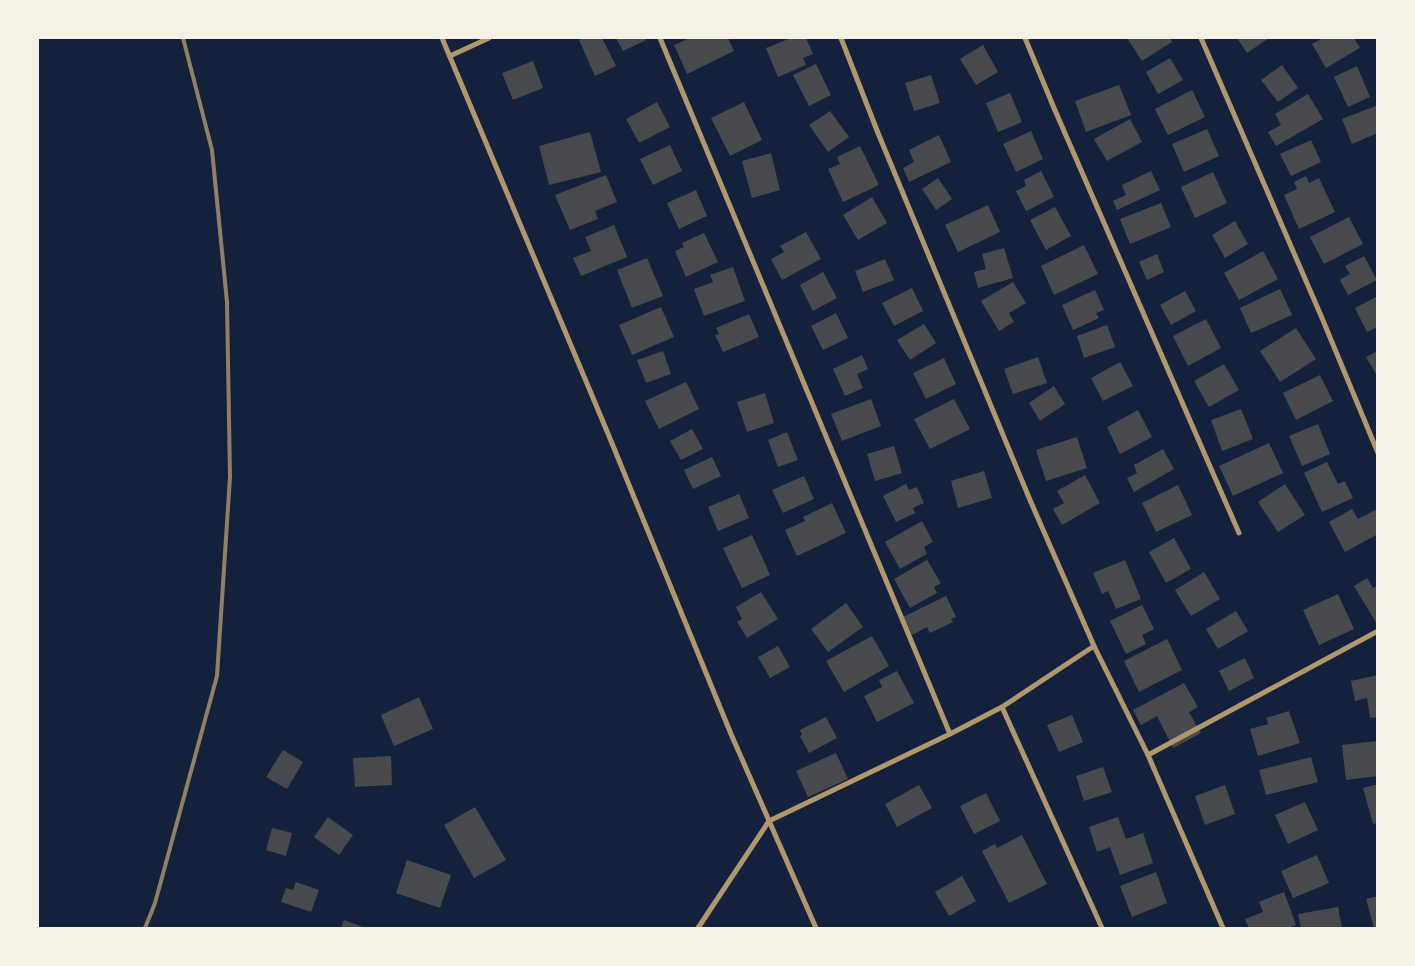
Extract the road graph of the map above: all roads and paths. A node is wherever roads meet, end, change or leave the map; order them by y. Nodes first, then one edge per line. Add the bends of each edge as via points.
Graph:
1 (442, 38) edge
2 (489, 38) edge
3 (660, 38) edge
4 (841, 38) edge
5 (1025, 38) edge
6 (1201, 38) edge
7 (450, 56) junction
8 (1378, 453) edge
9 (1239, 533) dead end
10 (1378, 631) edge
11 (1094, 646) junction
12 (1002, 707) junction
13 (950, 734) junction
14 (1148, 755) junction
15 (768, 820) junction
16 (698, 928) edge
17 (816, 928) edge
18 (1102, 928) edge
19 (1222, 928) edge

1 - 7 street
2 - 7 street
3 - 13 street
4 - 11 street via 1030,500
5 - 9 street
6 - 8 street
7 - 15 street
10 - 14 street
11 - 12 street
11 - 14 street
12 - 13 street
12 - 18 street
13 - 15 street
14 - 19 street
15 - 16 street
15 - 17 street

